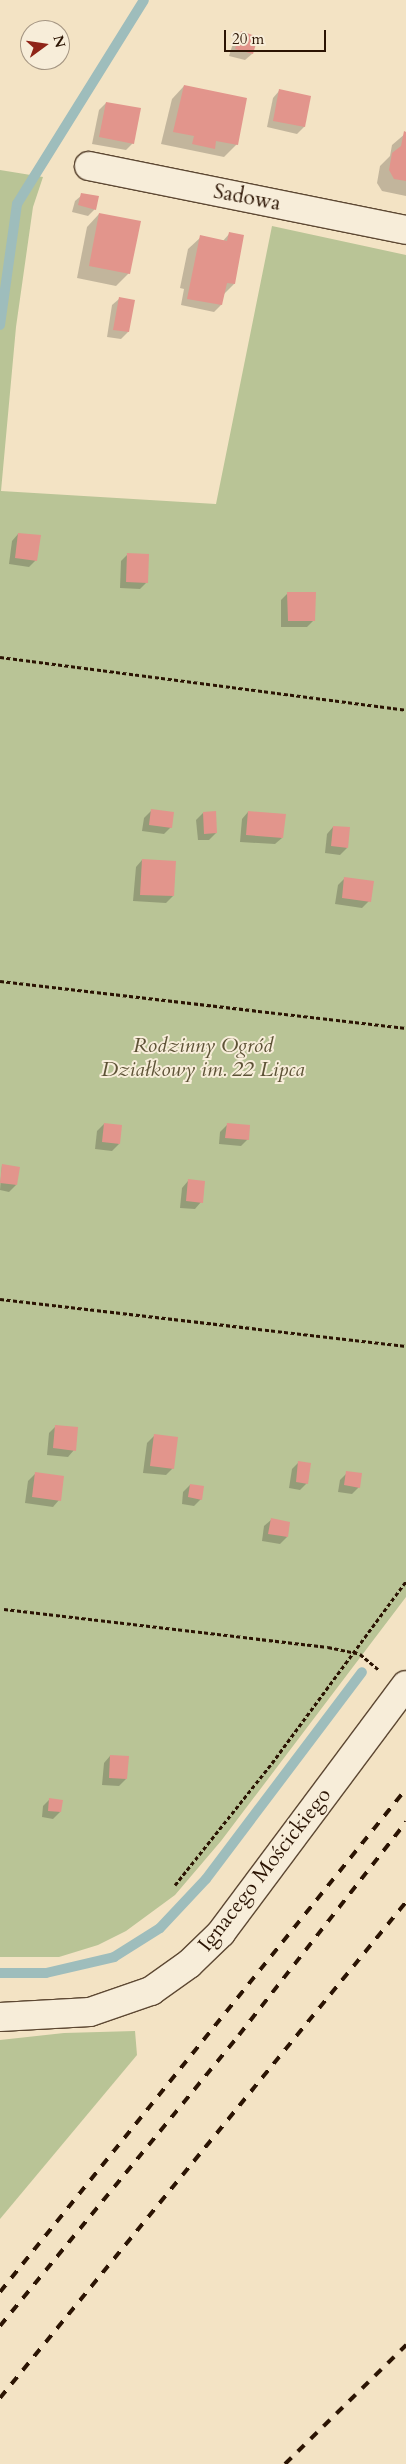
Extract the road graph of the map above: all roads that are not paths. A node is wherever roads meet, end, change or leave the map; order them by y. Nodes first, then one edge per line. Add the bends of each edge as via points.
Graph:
1 (89, 166) dead end
2 (406, 230) edge
3 (404, 1688) edge
4 (0, 2017) edge

1 - 2 street, Sadowa
3 - 4 street, Ignacego Mościckiego via 220,1933 190,1964 151,1991 90,2012

